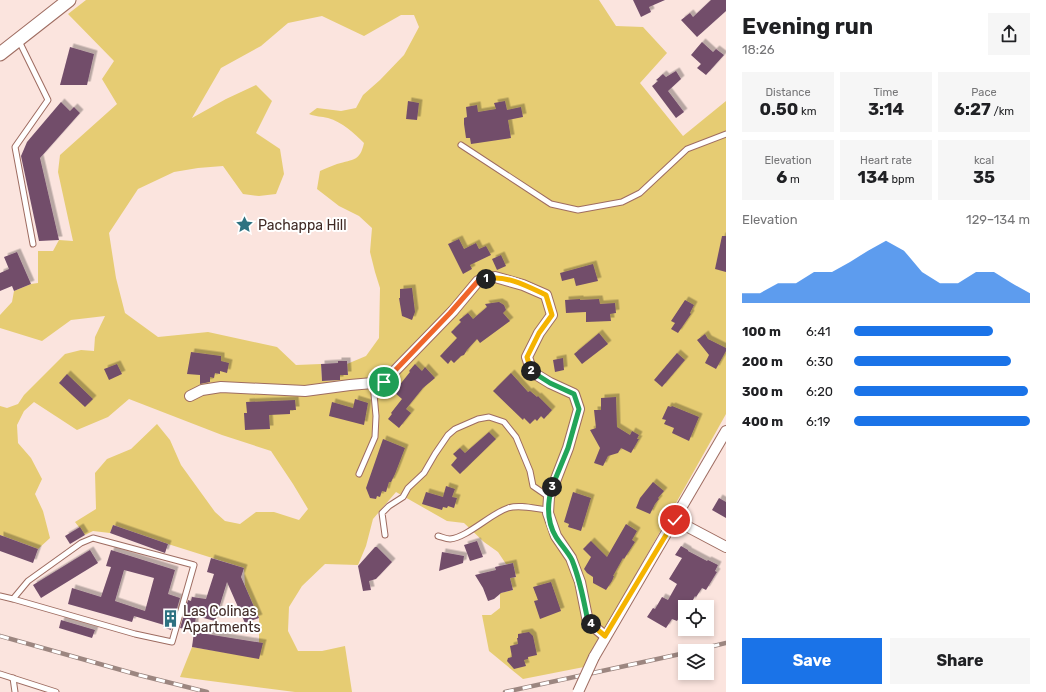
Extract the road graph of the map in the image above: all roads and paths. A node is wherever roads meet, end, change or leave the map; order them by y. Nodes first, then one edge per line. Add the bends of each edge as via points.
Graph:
1 (69, 0) edge
2 (19, 40) junction
3 (0, 54) edge
4 (726, 134) edge
5 (461, 145) dead end
6 (33, 244) dead end
7 (373, 383) junction
8 (190, 396) dead end
9 (726, 431) edge
10 (359, 474) dead end
11 (549, 497) junction
12 (548, 510) junction
13 (675, 520) junction
14 (385, 535) dead end
15 (438, 536) dead end
16 (726, 547) edge
17 (0, 596) edge
18 (13, 599) junction
19 (605, 636) junction
20 (0, 674) edge
21 (13, 678) junction
22 (15, 692) edge
23 (56, 692) edge
24 (578, 692) edge

1 - 2 street
2 - 3 street
2 - 6 lane via 48,100 15,147
4 - 5 lane via 687,149 640,193 622,202 578,210 551,204
7 - 8 street via 305,391 222,387 202,390
7 - 10 lane via 375,437
7 - 11 street via 384,382 478,281 495,277 546,295 552,315 527,357 532,372 574,394 579,409 568,448
9 - 13 street
11 - 12 street
11 - 14 lane via 533,486 530,471 516,437 504,422 484,418 455,428 448,435 424,473 408,488 403,497 382,513
12 - 15 lane via 514,506 451,539
12 - 19 street via 556,536 571,558 580,582 588,622
13 - 16 street
13 - 19 street
17 - 18 lane
18 - 18 lane via 28,582 93,538 194,565 172,642
19 - 24 street, bridge
20 - 21 lane
21 - 22 lane
21 - 23 lane

